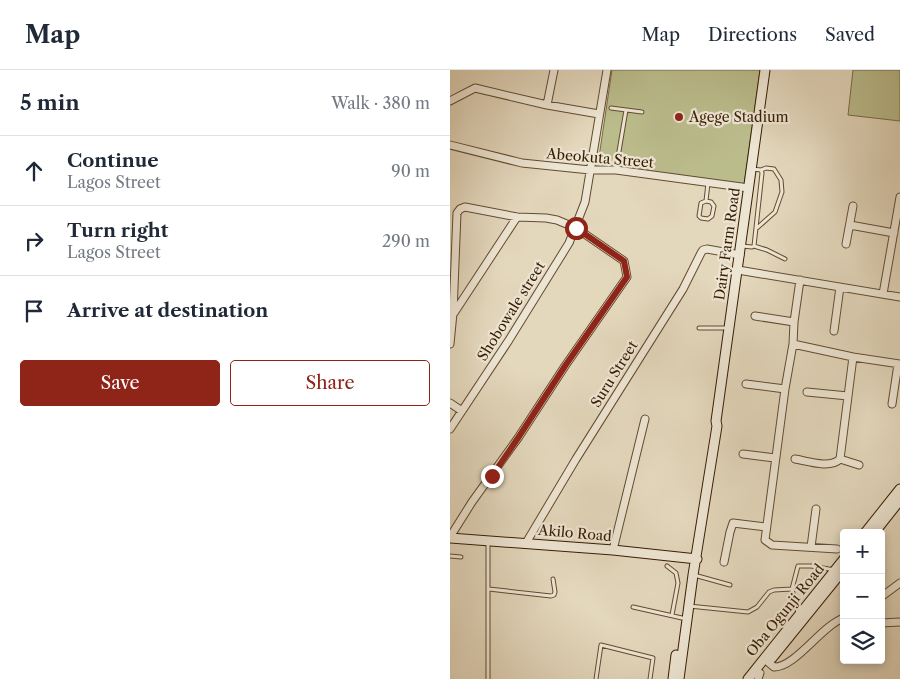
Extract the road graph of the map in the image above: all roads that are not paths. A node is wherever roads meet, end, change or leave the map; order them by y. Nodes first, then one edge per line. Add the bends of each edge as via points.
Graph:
1 (554, 70) edge
2 (607, 70) edge
3 (765, 70) edge
4 (450, 101) edge
5 (547, 105) junction
6 (611, 108) dead end
7 (626, 110) junction
8 (642, 112) dead end
9 (599, 114) junction
10 (450, 145) edge
11 (590, 170) junction
12 (616, 170) junction
13 (756, 170) junction
14 (708, 182) junction
15 (749, 188) junction
16 (900, 197) edge
17 (706, 201) junction
18 (853, 206) dead end
19 (517, 218) junction
20 (850, 225) junction
21 (576, 228) junction
22 (756, 229) junction
23 (894, 233) junction
24 (846, 244) dead end
25 (754, 246) junction
26 (740, 250) junction
27 (785, 260) dead end
28 (738, 270) junction
29 (800, 280) junction
30 (840, 287) junction
31 (883, 294) junction
32 (900, 297) edge
33 (453, 313) junction
34 (755, 316) dead end
35 (794, 322) junction
36 (699, 328) dead end
37 (729, 328) junction
38 (834, 331) dead end
39 (450, 344) edge
40 (793, 344) junction
41 (853, 357) junction
42 (899, 364) edge
43 (746, 384) dead end
44 (785, 389) junction
45 (807, 392) dead end
46 (848, 396) junction
47 (450, 403) edge
48 (892, 404) dead end
49 (462, 411) junction
50 (645, 418) dead end
51 (450, 429) edge
52 (742, 454) dead end
53 (775, 458) junction
54 (795, 459) dead end
55 (840, 459) junction
56 (859, 465) dead end
57 (900, 489) edge
58 (900, 500) edge
59 (816, 509) dead end
60 (766, 527) junction
61 (868, 529) edge
62 (877, 529) edge
63 (450, 538) edge
64 (488, 541) junction
65 (526, 543) junction
66 (812, 547) junction
67 (837, 549) dead end
68 (612, 550) junction
69 (450, 556) edge
70 (461, 557) dead end
71 (694, 558) junction
72 (724, 562) dead end
73 (667, 566) dead end
74 (840, 570) edge
75 (693, 575) junction
76 (553, 579) dead end
77 (730, 585) dead end
78 (899, 585) edge
79 (489, 589) junction
80 (792, 589) junction
81 (885, 594) edge
82 (689, 606) junction
83 (633, 607) dead end
84 (799, 614) junction
85 (672, 615) junction
86 (682, 618) junction
87 (842, 619) edge
88 (900, 622) edge
89 (885, 623) edge
90 (766, 661) junction
91 (757, 677) edge
92 (488, 679) edge
93 (596, 679) edge
94 (650, 679) edge
95 (673, 679) edge
96 (679, 679) edge
97 (748, 679) edge

1 - 5 street
2 - 9 street, Shobowale street
3 - 13 main road, Dairy Farm Road
4 - 5 street via 475,88
5 - 9 street
6 - 7 lane
7 - 8 lane
7 - 12 lane
9 - 11 street, Shobowale street
10 - 11 street, Abeokuta Street via 522,163
11 - 12 street, Abeokuta Street
11 - 21 street, Shobowale street via 586,202
12 - 14 street, Abeokuta Street
13 - 15 main road, Dairy Farm Road
13 - 22 lane via 762,173
13 - 22 lane via 774,170 781,180 782,192 775,212
14 - 15 street, Abeokuta Street
14 - 17 lane
15 - 26 main road, Dairy Farm Road
16 - 23 street
17 - 17 lane via 701,203 699,216 708,219 714,206
18 - 20 street
19 - 21 street via 546,218
19 - 33 street
19 - 33 street via 464,207 460,209
20 - 23 street
20 - 24 street
21 - 49 street, Shobowale street
21 - 63 street via 624,261 627,277
22 - 25 lane
23 - 31 street
25 - 26 lane
25 - 27 lane
26 - 28 main road, Dairy Farm Road
26 - 65 street, Suru Street via 703,250 683,289
28 - 29 street
28 - 37 main road, Dairy Farm Road
29 - 30 street
29 - 35 street
30 - 31 street
30 - 38 street
31 - 32 street
33 - 39 street
34 - 35 street
35 - 40 street
36 - 37 lane
37 - 71 main road, Dairy Farm Road via 717,426
40 - 41 street
40 - 44 street
41 - 42 street
41 - 46 street
42 - 48 street
43 - 44 street
44 - 53 street
45 - 46 street
46 - 55 street
47 - 49 street
49 - 51 street, Shobowale street
50 - 68 street
52 - 53 street
53 - 60 street
54 - 55 street via 832,464
55 - 56 street
57 - 61 main road
58 - 62 main road
59 - 66 street
60 - 66 street via 765,540 768,543
60 - 72 street via 733,524
63 - 64 main road, Akilo Road
64 - 65 main road, Akilo Road
64 - 79 lane
65 - 68 main road, Akilo Road
66 - 67 street
68 - 71 main road, Akilo Road
69 - 70 lane
71 - 75 main road, Dairy Farm Road
71 - 86 main road, Dairy Farm Road
73 - 85 lane via 676,573 678,583
74 - 80 lane via 798,566
74 - 84 main road, Oba Ogunji Road
74 - 90 main road, Oba Ogunji Road
75 - 77 lane
75 - 82 main road, Dairy Farm Road
76 - 79 lane via 555,592 551,596
78 - 81 street
79 - 92 lane
80 - 82 lane via 769,592 748,612
80 - 84 lane
82 - 96 main road, Dairy Farm Road
83 - 85 lane
84 - 90 main road, Oba Ogunji Road
85 - 86 lane
86 - 95 main road, Dairy Farm Road
87 - 90 street via 781,666 774,667
88 - 89 street
90 - 91 main road, Oba Ogunji Road
90 - 97 main road, Oba Ogunji Road
93 - 94 lane via 601,645 653,658

